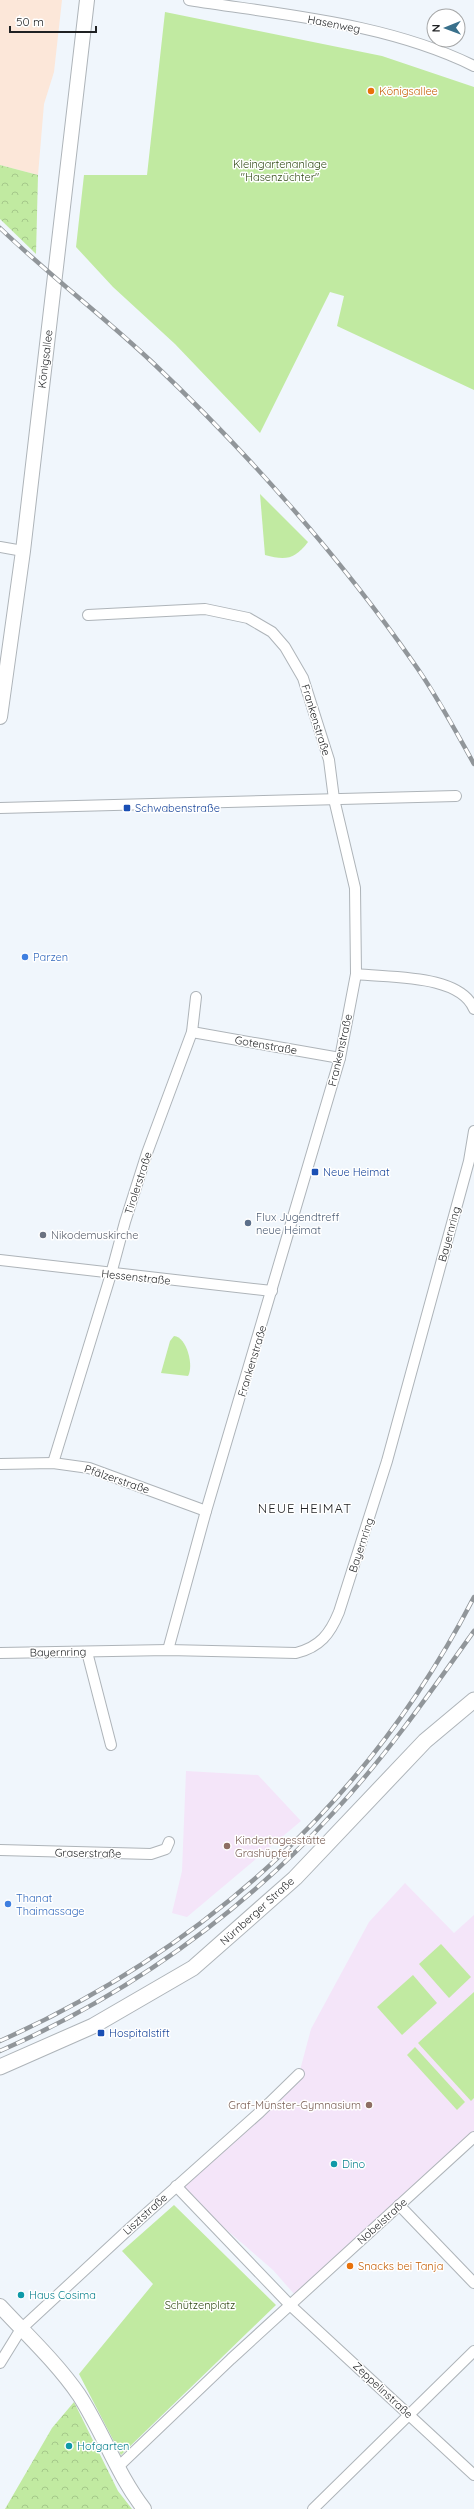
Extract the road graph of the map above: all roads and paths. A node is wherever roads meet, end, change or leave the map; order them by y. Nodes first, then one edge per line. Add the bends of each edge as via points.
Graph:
1 (87, 0) edge
2 (189, 0) edge
3 (474, 66) edge
4 (0, 547) edge
5 (23, 551) junction
6 (88, 615) dead end
7 (0, 718) edge
8 (456, 796) dead end
9 (334, 799) junction
10 (0, 808) edge
11 (356, 974) junction
12 (196, 997) dead end
13 (474, 1009) edge
14 (192, 1032) junction
15 (340, 1058) junction
16 (474, 1131) edge
17 (0, 1260) edge
18 (112, 1274) junction
19 (272, 1291) junction
20 (53, 1463) junction
21 (0, 1464) edge
22 (206, 1511) junction
23 (168, 1650) junction
24 (87, 1652) junction
25 (0, 1653) edge
26 (474, 1700) edge
27 (111, 1745) dead end
28 (169, 1842) dead end
29 (0, 1850) edge
30 (0, 2068) edge
31 (299, 2074) dead end
32 (474, 2137) edge
33 (176, 2186) junction
34 (399, 2205) junction
35 (474, 2283) edge
36 (290, 2305) junction
37 (0, 2306) edge
38 (21, 2328) junction
39 (474, 2351) edge
40 (0, 2363) edge
41 (409, 2414) junction
42 (118, 2467) junction
43 (474, 2476) edge
44 (144, 2509) edge
45 (314, 2509) edge

1 - 5 main road, Königsallee
2 - 3 street, Hasenweg via 393,36 444,51
4 - 5 street
5 - 7 main road, Königsallee
6 - 9 street, Frankenstraße via 205,609 248,618 272,632 285,647 303,678 329,760
8 - 9 street
9 - 10 street
9 - 11 street, Frankenstraße via 354,888
11 - 13 street via 441,983 465,994
11 - 15 street, Frankenstraße
12 - 14 street, Tirolerstraße
14 - 15 street, Gotenstraße
14 - 18 street, Tirolerstraße via 147,1153
15 - 19 street, Frankenstraße
16 - 23 street, Bayernring via 469,1160 419,1351 381,1482 339,1612 328,1635 308,1650 296,1653
17 - 18 street, Hessenstraße
18 - 19 street, Hessenstraße
18 - 20 street, Tirolerstraße
19 - 22 street, Frankenstraße
20 - 21 street, Pfälzerstraße
20 - 22 street, Pfälzerstraße via 89,1468
22 - 23 street, Frankenstraße
23 - 24 street, Bayernring
24 - 25 street, Bayernring
24 - 27 street
26 - 30 main road, Nürnberger Straße via 425,1741 294,1878 193,1968 93,2026
28 - 29 street, Graserstraße via 166,1849 151,1854
31 - 33 street, Lisztstraße
32 - 34 street, Nobelstraße
33 - 36 street
33 - 38 street, Lisztstraße
34 - 35 street
34 - 36 street, Nobelstraße
36 - 41 street, Zeppelinstraße
36 - 42 street
37 - 38 main road
38 - 40 street, Lisztstraße
38 - 42 main road via 79,2395
39 - 41 street
41 - 43 street, Zeppelinstraße
41 - 45 street
42 - 44 main road

